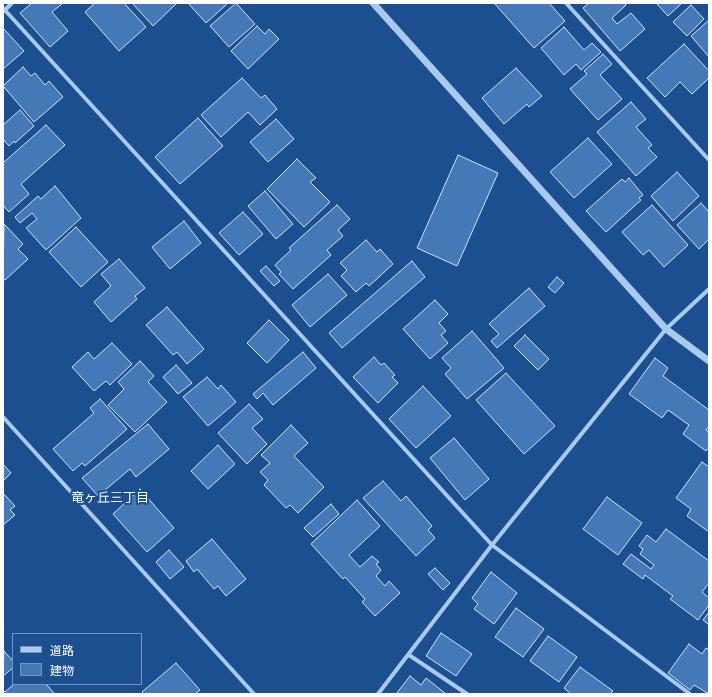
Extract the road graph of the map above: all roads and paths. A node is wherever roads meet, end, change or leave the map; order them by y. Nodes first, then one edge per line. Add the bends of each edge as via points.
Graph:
1 (12, 3) edge
2 (373, 3) edge
3 (566, 3) edge
4 (4, 10) edge
5 (709, 160) edge
6 (709, 289) edge
7 (666, 329) junction
8 (709, 360) edge
9 (3, 417) edge
10 (492, 545) junction
11 (409, 655) junction
12 (254, 694) edge
13 (378, 694) edge
14 (467, 694) edge
15 (690, 694) edge

1 - 4 street
2 - 7 street
3 - 5 street
4 - 10 street
6 - 7 street
7 - 8 street
7 - 10 street
9 - 12 street
10 - 11 street
10 - 15 street
11 - 13 street
11 - 14 street

